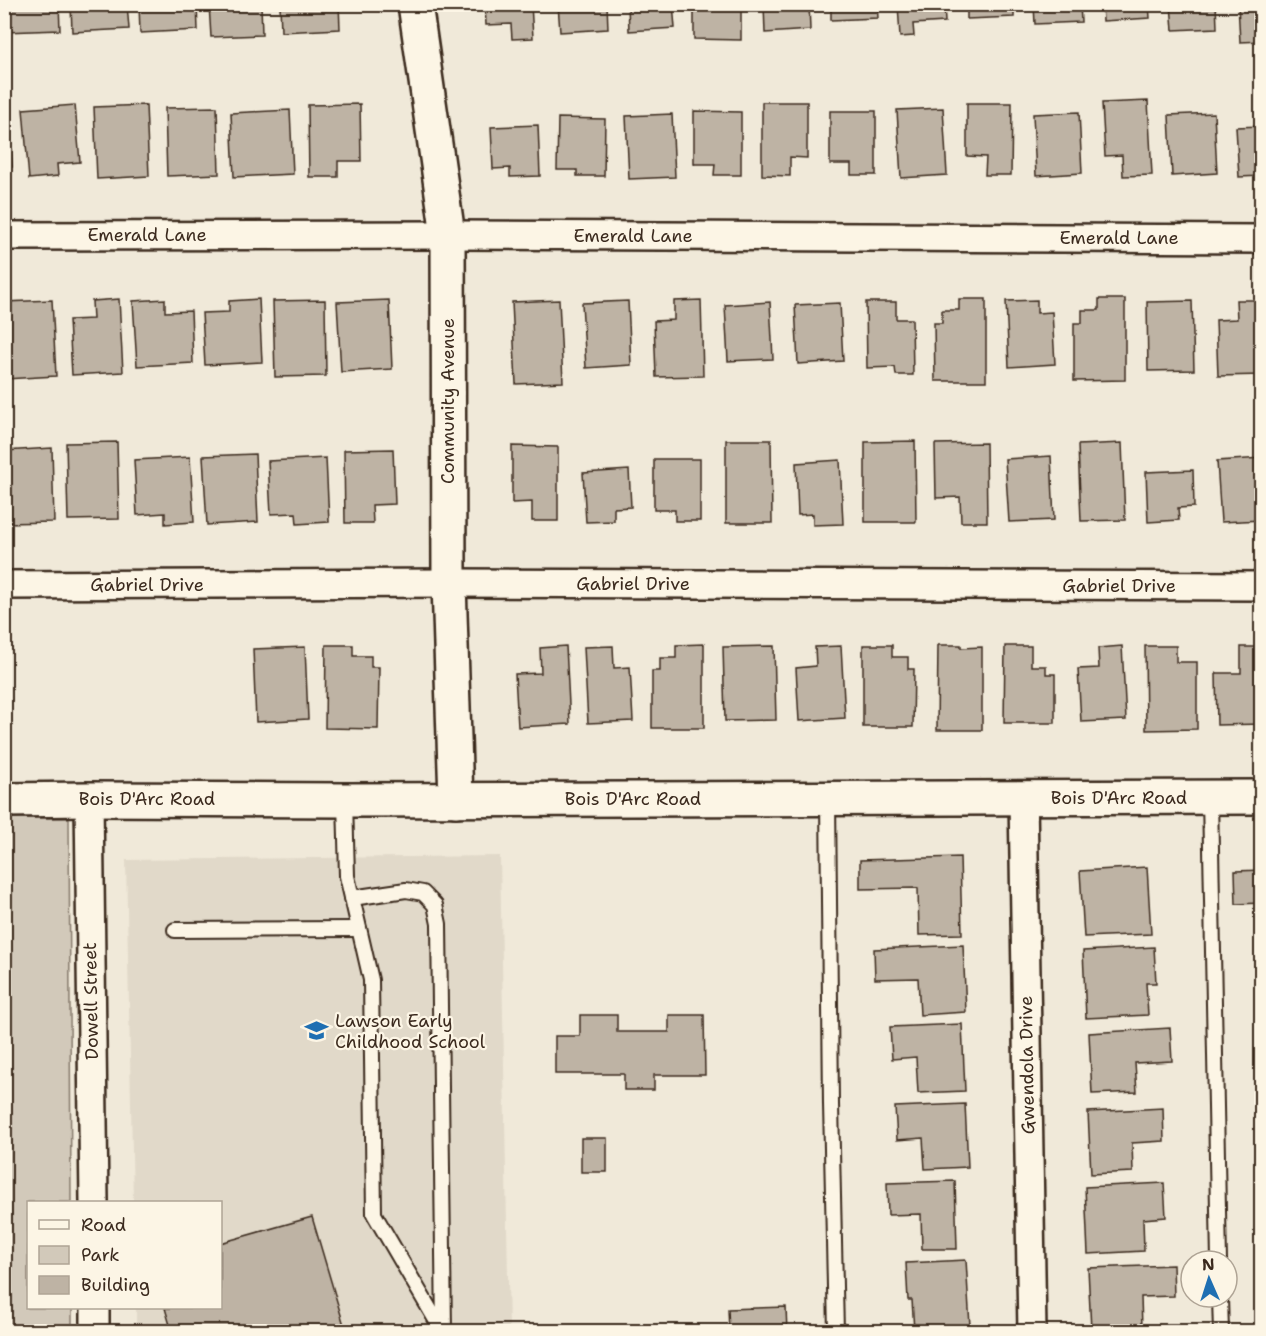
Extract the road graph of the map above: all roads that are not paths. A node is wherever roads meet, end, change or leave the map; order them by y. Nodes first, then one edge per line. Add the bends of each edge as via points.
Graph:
1 (415, 4) edge
2 (448, 235) junction
3 (4, 236) edge
4 (1262, 239) edge
5 (449, 583) junction
6 (4, 585) edge
7 (1262, 586) edge
8 (1210, 797) junction
9 (1262, 797) edge
10 (828, 798) junction
11 (1023, 798) junction
12 (89, 799) junction
13 (4, 800) edge
14 (345, 800) junction
15 (456, 800) junction
16 (352, 898) junction
17 (359, 929) junction
18 (175, 930) dead end
19 (94, 1201) edge
20 (1219, 1249) edge
21 (95, 1309) edge
22 (1220, 1309) edge
23 (95, 1332) edge
24 (444, 1332) edge
25 (836, 1332) edge
26 (1032, 1332) edge
27 (1221, 1332) edge

1 - 2 street, Community Avenue
2 - 3 street, Emerald Lane
2 - 4 street, Emerald Lane
2 - 5 street, Community Avenue
5 - 6 street, Gabriel Drive
5 - 7 street, Gabriel Drive
5 - 15 street, Community Avenue
8 - 9 street, Bois D'Arc Road
8 - 11 street, Bois D'Arc Road
8 - 20 lane
10 - 11 street, Bois D'Arc Road
10 - 15 street, Bois D'Arc Road
10 - 25 lane
11 - 26 street, Gwendola Drive
12 - 13 street, Bois D'Arc Road
12 - 14 street, Bois D'Arc Road
12 - 19 street, Dowell Street
14 - 15 street, Bois D'Arc Road
14 - 16 lane via 347,876
16 - 17 lane
16 - 24 lane via 406,890 423,892 435,905 439,924
17 - 18 lane
17 - 24 lane via 371,980 374,1214
21 - 23 street
22 - 27 lane

